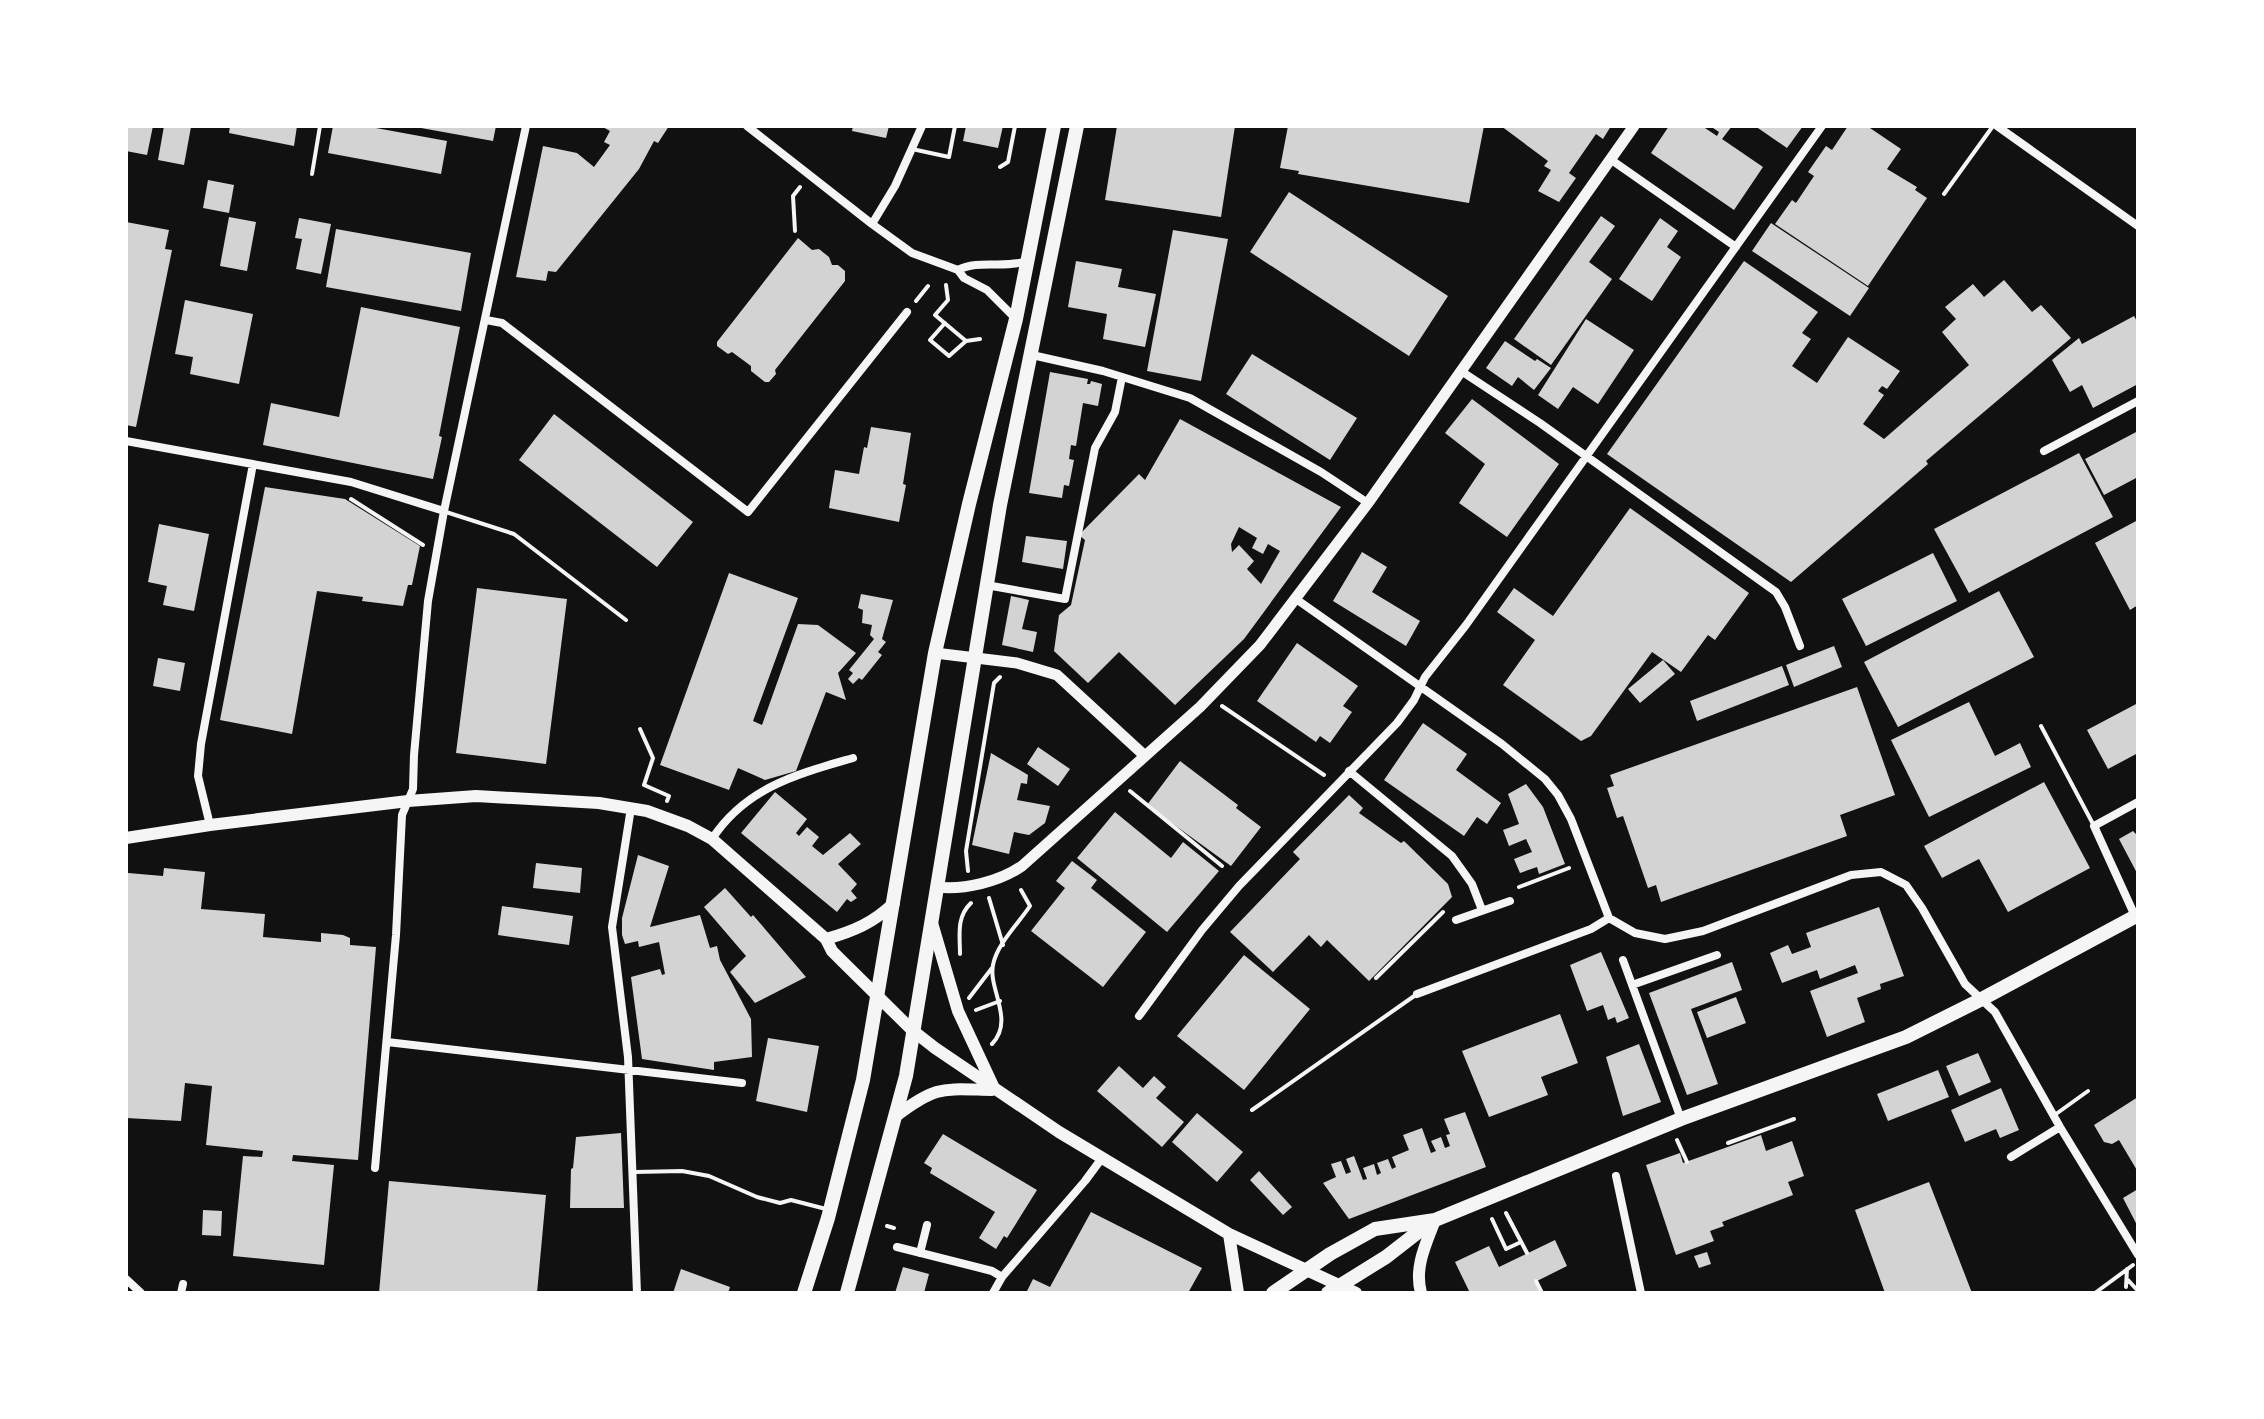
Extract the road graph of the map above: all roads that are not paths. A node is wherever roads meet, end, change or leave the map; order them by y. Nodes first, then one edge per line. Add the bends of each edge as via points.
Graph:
1 (526, 126) edge
2 (747, 126) edge
3 (922, 126) edge
4 (955, 126) edge
5 (1015, 126) edge
6 (1054, 126) edge
7 (1077, 126) edge
8 (1634, 126) edge
9 (1822, 126) edge
10 (1995, 126) edge
11 (912, 149) junction
12 (1610, 159) junction
13 (1000, 167) dead end
14 (1944, 194) dead end
15 (872, 224) junction
16 (2138, 226) edge
17 (1736, 247) junction
18 (1028, 260) junction
19 (958, 270) junction
20 (907, 312) road end
21 (1016, 319) junction
22 (486, 320) junction
23 (1032, 355) junction
24 (1461, 371) junction
25 (1122, 377) junction
26 (2138, 401) edge
27 (126, 441) edge
28 (2044, 451) dead end
29 (1586, 457) junction
30 (253, 464) junction
31 (1368, 503) junction
32 (444, 511) junction
33 (986, 585) junction
34 (1296, 599) junction
35 (626, 620) dead end
36 (1800, 646) dead end
37 (935, 653) junction
38 (974, 658) junction
39 (1420, 688) junction
40 (2041, 726) dead end
41 (1145, 756) junction
42 (853, 758) dead end
43 (1349, 771) junction
44 (408, 801) junction
45 (2138, 802) edge
46 (631, 808) junction
47 (210, 825) junction
48 (2094, 826) junction
49 (126, 838) edge
50 (712, 839) junction
51 (937, 887) junction
52 (1510, 901) dead end
53 (894, 903) junction
54 (1482, 910) junction
55 (2137, 915) edge
56 (1609, 918) junction
57 (1456, 920) dead end
58 (932, 923) junction
59 (826, 939) junction
60 (1717, 955) dead end
61 (1623, 960) dead end
62 (1632, 985) junction
63 (1417, 994) joint
64 (878, 996) junction
65 (1980, 1000) junction
66 (1139, 1016) dead end
67 (912, 1030) junction
68 (387, 1042) junction
69 (628, 1071) junction
70 (742, 1083) dead end
71 (995, 1091) junction
72 (2088, 1091) dead end
73 (1252, 1110) dead end
74 (2053, 1115) junction
75 (896, 1116) junction
76 (1681, 1119) junction
77 (2060, 1127) junction
78 (2011, 1157) dead end
79 (1102, 1158) junction
80 (375, 1168) dead end
81 (632, 1172) junction
82 (1616, 1176) dead end
83 (830, 1210) junction
84 (1435, 1220) junction
85 (927, 1225) dead end
86 (1229, 1234) junction
87 (897, 1247) dead end
88 (920, 1253) junction
89 (2138, 1255) edge
90 (1305, 1269) junction
91 (1002, 1277) junction
92 (126, 1279) edge
93 (1334, 1290) edge
94 (141, 1293) edge
95 (637, 1293) edge
96 (804, 1293) edge
97 (847, 1293) edge
98 (993, 1293) edge
99 (1238, 1293) edge
100 (1273, 1293) edge
101 (1356, 1293) edge
102 (1421, 1293) edge
103 (1641, 1293) edge

1 - 22 street
2 - 15 street
3 - 11 street
4 - 11 lane via 949,157
5 - 13 lane via 1008,162
6 - 18 main road
7 - 23 main road
8 - 12 street
9 - 17 street
10 - 14 lane
10 - 16 street
11 - 15 street
12 - 17 street
12 - 24 street
15 - 19 street via 912,253
17 - 29 street
18 - 19 street
18 - 21 main road
19 - 21 street
20 - 22 street via 748,512 502,323
21 - 37 main road
22 - 32 street
23 - 25 street
23 - 33 main road
24 - 29 street
24 - 31 street
25 - 31 street via 1190,398
25 - 33 street via 1115,412 1095,448 1065,599
26 - 28 street
27 - 30 street
29 - 36 street via 1776,592
29 - 39 street
30 - 32 street via 351,482
30 - 47 street via 201,744 198,776
31 - 34 street
32 - 35 lane via 514,534
32 - 44 street via 428,601
33 - 38 main road
34 - 39 street
34 - 41 street via 1241,666
37 - 38 street
37 - 53 main road
38 - 41 street via 1057,675
38 - 51 main road
39 - 43 street via 1397,723
39 - 56 street via 1545,779 1571,819
40 - 48 lane
41 - 51 street via 1013,873 959,890
42 - 50 street via 772,785 723,823
43 - 54 street via 1452,856
43 - 66 street via 1239,886
44 - 46 main road via 476,796
44 - 47 main road
44 - 68 street via 402,815
45 - 48 street
46 - 50 main road
46 - 69 street via 612,927
47 - 49 main road
48 - 55 street
50 - 59 main road
51 - 58 main road
52 - 54 street
53 - 59 main road via 859,929
53 - 64 main road
54 - 57 street
55 - 65 main road
56 - 63 street
56 - 65 street via 1651,938 1686,936 1851,875 1881,872 1906,885 1960,977
58 - 67 main road
58 - 71 main road via 958,1011
59 - 64 main road
60 - 62 street
61 - 62 street
62 - 76 street
63 - 73 lane
64 - 67 main road
64 - 83 main road via 862,1088
65 - 74 street via 1995,1012
65 - 76 main road via 1906,1037
67 - 71 main road
67 - 75 main road
68 - 69 street
68 - 80 street
69 - 70 street
69 - 81 street
71 - 75 main road via 945,1089 922,1096
71 - 79 main road
72 - 74 lane
74 - 77 street
75 - 97 main road
76 - 84 main road
77 - 78 street
77 - 89 street
79 - 86 main road
79 - 91 street
81 - 83 lane via 709,1176 769,1200
81 - 95 street
82 - 103 street
83 - 96 main road
84 - 90 main road via 1375,1229
84 - 93 main road
84 - 102 main road via 1421,1258
85 - 88 street
86 - 90 main road
86 - 99 main road
87 - 88 street
88 - 91 street
90 - 93 main road
90 - 100 main road
91 - 98 street
92 - 94 street
93 - 101 main road

